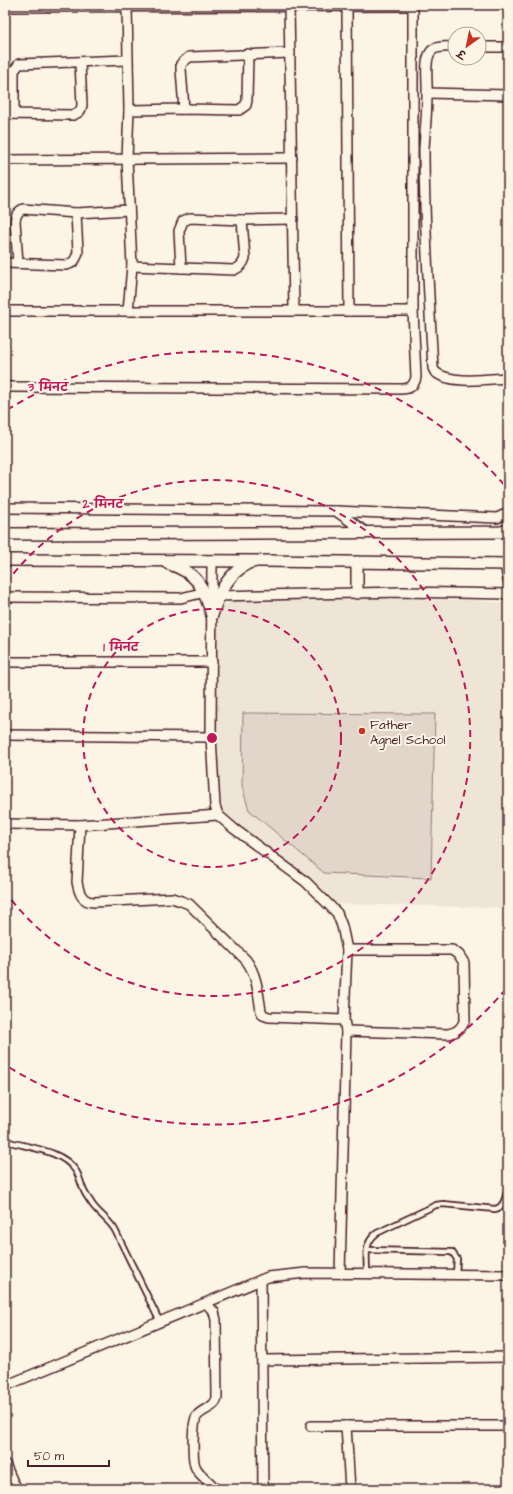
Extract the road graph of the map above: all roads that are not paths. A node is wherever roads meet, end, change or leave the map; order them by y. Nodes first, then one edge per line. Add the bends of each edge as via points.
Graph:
1 (289, 5) edge
2 (413, 5) edge
3 (126, 6) junction
4 (347, 6) edge
5 (5, 7) edge
6 (508, 46) edge
7 (447, 47) edge
8 (487, 47) edge
9 (290, 53) junction
10 (248, 54) junction
11 (127, 60) junction
12 (80, 62) junction
13 (427, 93) junction
14 (508, 95) edge
15 (184, 109) junction
16 (129, 110) junction
17 (10, 114) edge
18 (292, 158) junction
19 (127, 159) junction
20 (5, 160) edge
21 (129, 210) junction
22 (76, 213) junction
23 (293, 219) junction
24 (242, 220) junction
25 (5, 263) edge
26 (18, 263) junction
27 (132, 266) junction
28 (181, 268) junction
29 (5, 311) edge
30 (128, 311) junction
31 (294, 311) junction
32 (349, 311) junction
33 (413, 311) junction
34 (508, 378) edge
35 (5, 387) edge
36 (5, 508) edge
37 (336, 511) junction
38 (508, 513) edge
39 (508, 530) edge
40 (367, 533) junction
41 (5, 534) edge
42 (5, 560) edge
43 (160, 560) junction
44 (212, 560) junction
45 (262, 561) junction
46 (357, 562) junction
47 (507, 564) edge
48 (508, 580) edge
49 (205, 592) junction
50 (357, 593) junction
51 (508, 594) edge
52 (218, 596) junction
53 (5, 597) edge
54 (212, 615) junction
55 (5, 662) edge
56 (212, 662) junction
57 (5, 735) edge
58 (211, 737) junction
59 (218, 815) junction
60 (5, 824) edge
61 (80, 825) junction
62 (347, 950) junction
63 (344, 1020) junction
64 (346, 1031) junction
65 (10, 1142) dead end
66 (508, 1189) edge
67 (367, 1250) junction
68 (340, 1273) junction
69 (367, 1273) junction
70 (456, 1274) junction
71 (508, 1275) edge
72 (261, 1280) junction
73 (206, 1303) junction
74 (160, 1322) junction
75 (508, 1356) edge
76 (263, 1360) junction
77 (5, 1386) edge
78 (311, 1426) dead end
79 (346, 1426) junction
80 (508, 1426) edge
81 (5, 1464) edge
82 (15, 1487) edge
83 (5, 1489) edge
84 (215, 1489) edge
85 (263, 1489) edge
86 (350, 1489) edge

1 - 3 street
1 - 4 street
1 - 9 street
2 - 4 street
2 - 33 street
3 - 5 street
3 - 11 street
4 - 32 street
6 - 8 street
7 - 13 street via 436,47 430,52 427,64
9 - 10 street
9 - 18 street
10 - 15 street via 246,105 239,110
10 - 15 street via 189,57 184,60 181,64
11 - 12 street
11 - 16 street
12 - 17 street via 19,64 14,71
12 - 17 street via 82,105 78,113
13 - 14 street
13 - 34 street via 424,148 426,241 434,372 446,378 460,380
15 - 16 street
16 - 19 street
18 - 19 street
18 - 23 street
19 - 20 street
19 - 21 street
21 - 22 street
21 - 27 street
22 - 26 street via 78,252 72,263
22 - 26 street via 23,209 19,211 15,221
23 - 24 street
23 - 31 street
24 - 28 street via 190,218 183,221 179,231
24 - 28 street via 245,258 240,267 234,270
25 - 26 street
27 - 28 street
27 - 30 street
29 - 30 street
30 - 31 street
31 - 32 street
32 - 33 street
33 - 35 street via 416,378 415,383 408,389
36 - 37 street
37 - 38 street via 489,518 497,518
37 - 40 street
39 - 40 street
40 - 41 street
42 - 43 street
43 - 44 street
43 - 49 street via 187,572
44 - 45 street
44 - 54 street
45 - 46 street
45 - 52 street via 249,562 235,572
46 - 47 street
46 - 50 street
47 - 48 street
49 - 53 street via 182,598
49 - 54 street
50 - 51 street
50 - 52 street
52 - 54 street
54 - 56 street
55 - 56 street
56 - 58 street
57 - 58 street
58 - 59 street via 213,792
59 - 61 street
59 - 62 street via 306,882 337,913
60 - 61 street
61 - 63 street via 77,882 83,899 94,902 172,898 189,904 252,968 256,976 260,1011 263,1015
62 - 63 street
62 - 64 street via 452,950 464,963 465,1019 457,1032 448,1034
63 - 64 street
64 - 68 street
65 - 74 lane via 53,1154 69,1162 93,1205 115,1230
66 - 67 lane via 499,1209 436,1205 377,1234 368,1244
67 - 69 lane
67 - 70 lane via 452,1252 457,1259
68 - 69 street
68 - 72 street via 306,1273
69 - 70 street
70 - 71 street
72 - 73 street
72 - 76 street
73 - 74 street
73 - 84 street via 214,1312 216,1320 217,1398 213,1406 200,1413 194,1420 194,1461 196,1468
74 - 77 street
75 - 76 street
76 - 85 street
78 - 79 street
79 - 80 street
79 - 86 street
81 - 82 street
82 - 83 street

